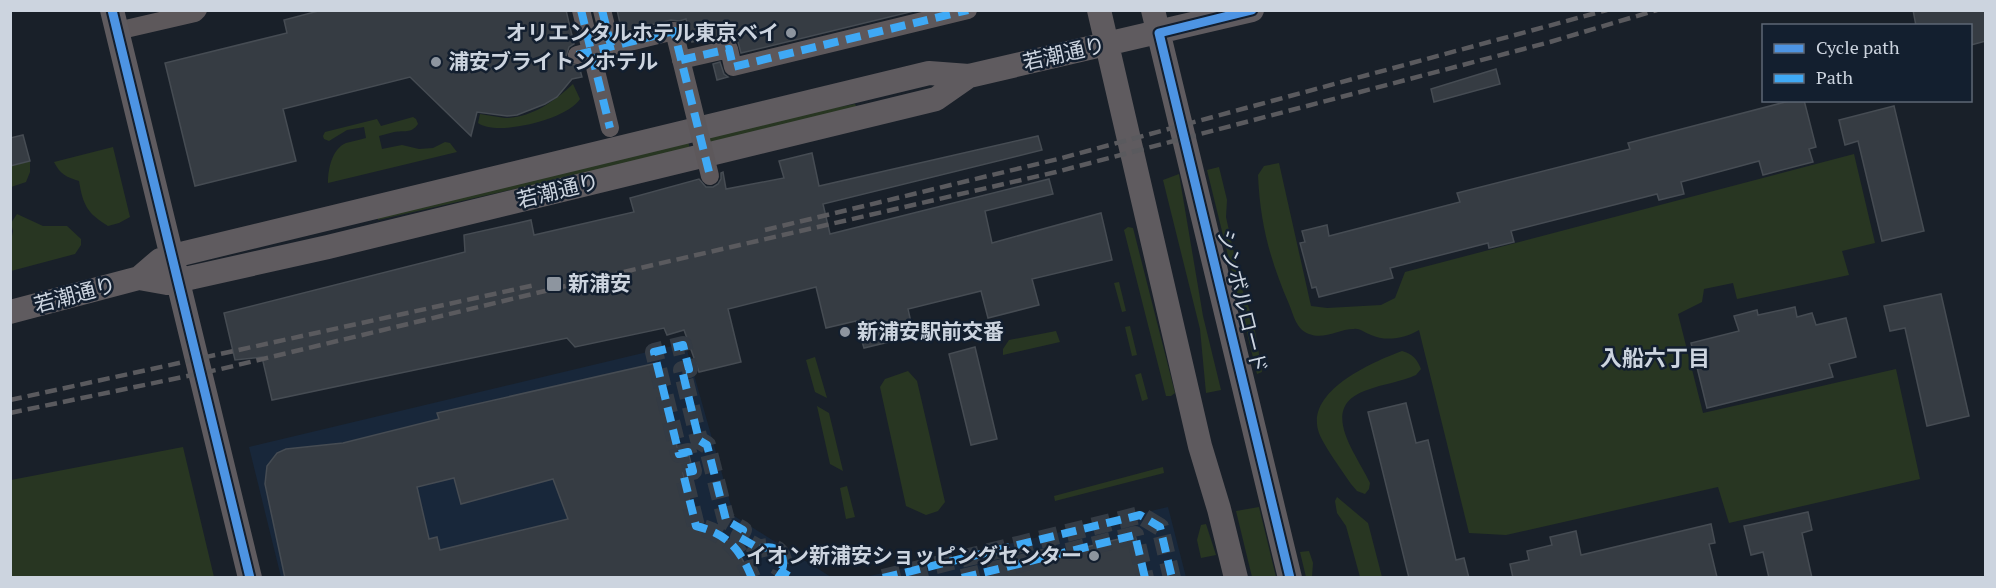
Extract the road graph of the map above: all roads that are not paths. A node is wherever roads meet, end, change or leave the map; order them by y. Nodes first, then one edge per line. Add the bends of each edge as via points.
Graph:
1 (198, 10) edge
2 (581, 10) edge
3 (602, 10) edge
4 (968, 10) edge
5 (1099, 10) edge
6 (1252, 10) edge
7 (114, 21) edge
8 (1156, 22) edge
9 (1107, 44) junction
10 (611, 46) junction
11 (577, 55) dead end
12 (681, 60) junction
13 (969, 76) junction
14 (610, 128) dead end
15 (710, 176) dead end
16 (172, 256) junction
17 (139, 278) junction
18 (178, 280) junction
19 (10, 312) edge
20 (250, 578) edge
21 (1236, 578) edge
22 (1290, 578) edge

1 - 7 street
2 - 14 street
3 - 10 street
4 - 12 street via 733,67 729,49
5 - 9 main road
6 - 8 main road, 若潮通り
7 - 16 main road
8 - 9 main road, 若潮通り
8 - 22 main road, シンボルロード
9 - 13 main road, 若潮通り
9 - 21 main road via 1200,446
10 - 11 street, bridge
10 - 12 street, bridge via 674,31
12 - 15 street, bridge
13 - 16 main road, 若潮通り via 928,73
13 - 18 main road, 若潮通り via 936,99
16 - 17 main road, 若潮通り via 160,260
16 - 18 main road
17 - 18 main road, 若潮通り via 167,283
17 - 19 main road, 若潮通り
18 - 20 main road

